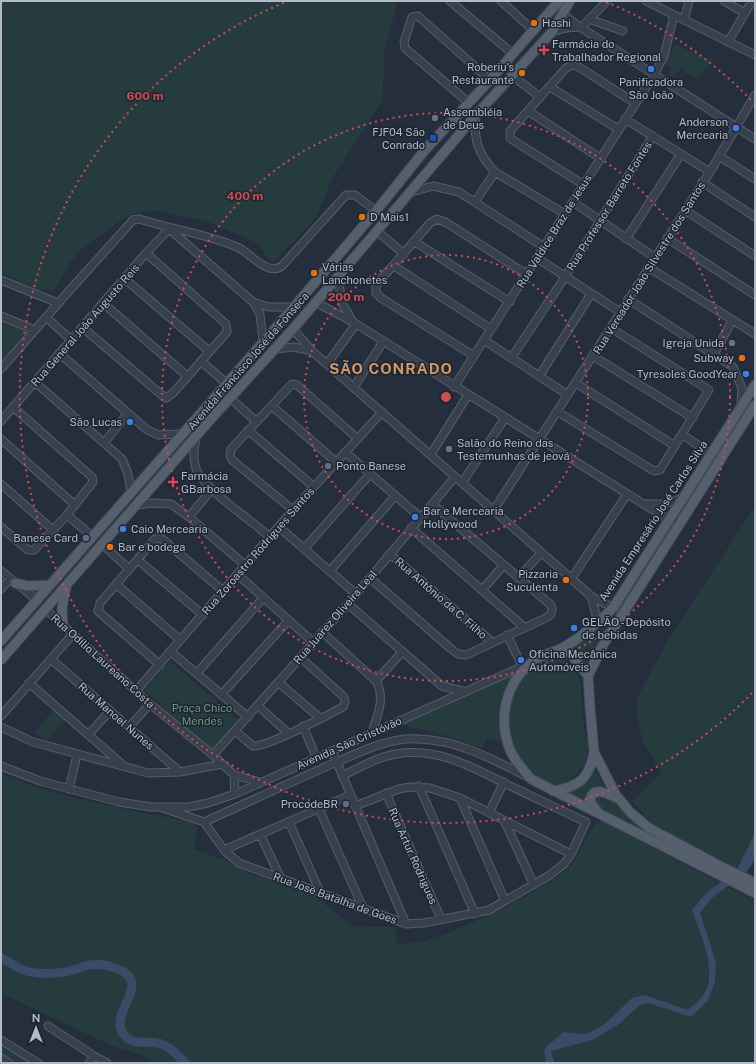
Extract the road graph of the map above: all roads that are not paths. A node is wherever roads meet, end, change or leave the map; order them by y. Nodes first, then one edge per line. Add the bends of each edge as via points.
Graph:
1 (450, 1) edge
2 (501, 1) edge
3 (559, 1) edge
4 (570, 1) edge
5 (607, 1) edge
6 (646, 1) edge
7 (689, 1) edge
8 (724, 1) edge
9 (752, 1) edge
10 (563, 14) junction
11 (745, 14) junction
12 (674, 15) junction
13 (589, 19) junction
14 (684, 20) junction
15 (581, 27) junction
16 (534, 30) junction
17 (623, 31) dead end
18 (552, 32) junction
19 (728, 42) junction
20 (513, 54) junction
21 (755, 55) edge
22 (654, 75) junction
23 (513, 76) junction
24 (490, 80) junction
25 (550, 87) junction
26 (755, 95) edge
27 (540, 97) junction
28 (469, 102) junction
29 (635, 103) junction
30 (528, 111) junction
31 (476, 115) junction
32 (625, 119) junction
33 (736, 128) junction
34 (618, 129) junction
35 (653, 136) junction
36 (755, 139) edge
37 (681, 154) junction
38 (719, 156) junction
39 (600, 158) junction
40 (495, 172) junction
41 (710, 172) junction
42 (755, 179) edge
43 (702, 182) junction
44 (584, 184) junction
45 (393, 189) junction
46 (407, 196) junction
47 (475, 202) junction
48 (573, 202) junction
49 (685, 210) junction
50 (376, 211) junction
51 (565, 214) junction
52 (755, 217) edge
53 (600, 221) junction
54 (168, 228) junction
55 (377, 231) junction
56 (667, 238) junction
57 (626, 239) junction
58 (415, 242) junction
59 (544, 247) junction
60 (146, 253) junction
61 (404, 254) junction
62 (755, 256) edge
63 (654, 257) junction
64 (537, 258) junction
65 (394, 266) junction
66 (648, 267) junction
67 (526, 274) junction
68 (338, 277) junction
69 (565, 277) junction
70 (125, 279) junction
71 (1, 280) edge
72 (591, 294) junction
73 (755, 295) edge
74 (628, 299) junction
75 (103, 302) junction
76 (253, 302) junction
77 (315, 302) junction
78 (510, 302) junction
79 (58, 303) junction
80 (294, 306) junction
81 (620, 312) junction
82 (1, 316) edge
83 (46, 318) junction
84 (732, 322) junction
85 (354, 323) junction
86 (82, 327) junction
87 (610, 328) junction
88 (293, 329) junction
89 (491, 329) junction
90 (35, 330) junction
91 (755, 334) edge
92 (71, 340) junction
93 (263, 340) junction
94 (484, 340) junction
95 (383, 342) junction
96 (275, 349) junction
97 (208, 351) junction
98 (312, 351) junction
99 (59, 353) junction
100 (714, 354) junction
101 (474, 356) junction
102 (593, 356) junction
103 (512, 357) junction
104 (200, 360) junction
105 (327, 364) junction
106 (1, 369) edge
107 (540, 375) junction
108 (187, 376) junction
109 (576, 382) junction
110 (36, 383) junction
111 (226, 383) junction
112 (755, 385) edge
113 (354, 386) junction
114 (454, 387) junction
115 (468, 395) junction
116 (568, 395) junction
117 (231, 399) junction
118 (211, 401) junction
119 (272, 406) junction
120 (755, 406) edge
121 (13, 407) junction
122 (741, 407) junction
123 (204, 408) junction
124 (220, 410) junction
125 (382, 412) junction
126 (558, 412) junction
127 (128, 413) junction
128 (505, 418) junction
129 (693, 418) junction
130 (210, 419) junction
131 (1, 421) edge
132 (256, 421) junction
133 (248, 430) junction
134 (180, 434) junction
135 (683, 435) junction
136 (196, 437) junction
137 (357, 438) junction
138 (1, 439) edge
139 (538, 439) junction
140 (104, 442) junction
141 (675, 446) junction
142 (345, 452) junction
143 (431, 454) junction
144 (711, 454) junction
145 (336, 462) junction
146 (370, 474) junction
147 (455, 477) junction
148 (462, 482) junction
149 (1, 484) edge
150 (314, 487) junction
151 (212, 489) junction
152 (131, 492) junction
153 (627, 494) junction
154 (395, 496) junction
155 (683, 498) junction
156 (432, 504) junction
157 (645, 504) junction
158 (75, 505) junction
159 (137, 505) junction
160 (293, 510) junction
161 (494, 510) junction
162 (67, 515) junction
163 (190, 517) junction
164 (420, 517) junction
165 (669, 520) junction
166 (683, 520) junction
167 (1, 527) edge
168 (279, 527) junction
169 (411, 528) junction
170 (53, 530) junction
171 (92, 536) junction
172 (270, 537) junction
173 (103, 545) junction
174 (304, 549) junction
175 (541, 553) junction
176 (390, 554) junction
177 (75, 557) junction
178 (138, 560) junction
179 (67, 566) junction
180 (246, 566) junction
181 (504, 566) junction
182 (129, 569) junction
183 (80, 570) junction
184 (1, 571) edge
185 (330, 571) junction
186 (238, 575) junction
187 (370, 578) junction
188 (518, 578) junction
189 (572, 578) junction
190 (12, 581) junction
191 (67, 584) junction
192 (116, 584) junction
193 (50, 585) junction
194 (1, 589) edge
195 (482, 590) junction
196 (223, 591) junction
197 (356, 594) junction
198 (591, 596) junction
199 (263, 598) junction
200 (37, 600) junction
201 (348, 604) junction
202 (613, 608) junction
203 (45, 609) junction
204 (203, 615) junction
205 (288, 621) junction
206 (598, 622) junction
207 (63, 626) junction
208 (524, 627) junction
209 (322, 632) junction
210 (72, 634) junction
211 (507, 635) junction
212 (180, 640) junction
213 (1, 641) edge
214 (313, 642) junction
215 (492, 642) junction
216 (560, 649) junction
217 (170, 651) junction
218 (402, 652) junction
219 (300, 657) junction
220 (51, 659) junction
221 (1, 660) edge
222 (532, 662) junction
223 (160, 665) junction
224 (522, 666) junction
225 (197, 673) junction
226 (588, 676) junction
227 (376, 681) junction
228 (278, 682) junction
229 (29, 683) junction
230 (136, 691) junction
231 (463, 691) junction
232 (221, 695) junction
233 (150, 704) junction
234 (257, 705) junction
235 (110, 711) junction
236 (1, 716) edge
237 (248, 717) junction
238 (320, 718) junction
239 (303, 726) junction
240 (1, 727) edge
241 (129, 727) junction
242 (235, 731) junction
243 (288, 733) junction
244 (371, 734) junction
245 (88, 735) junction
246 (332, 751) junction
247 (594, 752) junction
248 (77, 755) junction
249 (213, 755) junction
250 (316, 758) junction
251 (337, 762) junction
252 (222, 764) junction
253 (1, 766) edge
254 (126, 768) junction
255 (180, 772) junction
256 (234, 775) junction
257 (342, 776) junction
258 (531, 779) junction
259 (259, 782) junction
260 (504, 782) junction
261 (419, 786) junction
262 (69, 789) junction
263 (553, 790) junction
264 (386, 793) junction
265 (235, 794) junction
266 (350, 795) junction
267 (460, 798) junction
268 (618, 798) junction
269 (355, 806) junction
270 (188, 807) junction
271 (163, 808) junction
272 (319, 809) junction
273 (489, 813) junction
274 (600, 815) junction
275 (193, 818) junction
276 (504, 820) junction
277 (204, 822) junction
278 (289, 822) junction
279 (260, 834) junction
280 (224, 850) junction
281 (571, 854) junction
282 (721, 871) junction
283 (280, 877) junction
284 (533, 883) junction
285 (754, 889) edge
286 (320, 892) junction
287 (505, 901) junction
288 (363, 908) junction
289 (475, 914) junction
290 (441, 919) junction
291 (406, 924) junction
292 (48, 1026) dead end
293 (1, 1040) edge
294 (96, 1057) junction
295 (1, 1058) edge
296 (9, 1063) edge
297 (38, 1063) edge
298 (89, 1063) edge
299 (107, 1063) edge

1 - 20 street
2 - 16 street
3 - 16 main road, Avenida Francisco José da Fonseca
4 - 10 main road, Avenida Francisco José da Fonseca
5 - 13 street
6 - 12 street
7 - 14 street
8 - 11 street
9 - 11 street
10 - 15 street
10 - 18 main road, Avenida Francisco José da Fonseca
11 - 19 street
12 - 14 street
12 - 22 street, Rua Valdice Braz de Jesus via 664,56
13 - 15 street
13 - 17 street
14 - 19 street
15 - 18 street
15 - 22 street
16 - 20 main road, Avenida Francisco José da Fonseca
18 - 23 main road, Avenida Francisco José da Fonseca
19 - 21 street
20 - 24 main road, Avenida Francisco José da Fonseca
22 - 29 street, Rua Valdice Braz de Jesus
22 - 33 street
23 - 27 street
23 - 31 main road, Avenida Francisco José da Fonseca
24 - 28 main road, Avenida Francisco José da Fonseca
24 - 28 street via 418,16 412,17 404,42 405,48
25 - 27 street
25 - 29 street via 566,68 573,65
25 - 34 street
26 - 33 street, Rua Vereador João Silvestre dos Santos
27 - 30 street
28 - 45 main road, Avenida Francisco José da Fonseca
29 - 32 street, Rua Valdice Braz de Jesus
30 - 39 street
30 - 44 street via 512,128 510,138
31 - 40 street via 474,129 477,148
31 - 46 main road, Avenida Francisco José da Fonseca
32 - 34 street, Rua Valdice Braz de Jesus
32 - 35 street
33 - 36 street
33 - 38 street, Rua Vereador João Silvestre dos Santos
34 - 39 street, Rua Valdice Braz de Jesus
35 - 37 street
35 - 53 street, Rua Professor Barreto Fontes
37 - 41 street
37 - 57 street
38 - 41 street, Rua Vereador João Silvestre dos Santos
38 - 42 street
39 - 44 street, Rua Valdice Braz de Jesus
40 - 47 street
40 - 51 street
41 - 43 street, Rua Vereador João Silvestre dos Santos
43 - 49 street, Rua Vereador João Silvestre dos Santos
43 - 52 street
44 - 48 street, Rua Valdice Braz de Jesus
45 - 46 main road
45 - 50 main road, Avenida Francisco José da Fonseca
46 - 47 street via 433,186 459,192
46 - 55 main road, Avenida Francisco José da Fonseca
47 - 59 street
48 - 51 street, Rua Valdice Braz de Jesus
48 - 53 street
49 - 56 street, Rua Vereador João Silvestre dos Santos
49 - 62 street
50 - 54 street via 355,195 346,195 282,266 274,270 236,246
50 - 80 main road, Avenida Francisco José da Fonseca
51 - 59 street, Rua Valdice Braz de Jesus
53 - 57 street
53 - 69 street, Rua Professor Barreto Fontes
54 - 60 street, Rua General João Augusto Reis
54 - 76 street
54 - 79 street via 139,219 130,222
55 - 61 street
55 - 68 main road, Avenida Francisco José da Fonseca
56 - 63 street, Rua Vereador João Silvestre dos Santos
56 - 73 street
57 - 63 street
58 - 61 street
58 - 67 street via 433,220 441,220
58 - 78 street
59 - 64 street, Rua Valdice Braz de Jesus
60 - 70 street, Rua General João Augusto Reis
60 - 97 street via 227,326 227,332
61 - 65 street
63 - 66 street, Rua Vereador João Silvestre dos Santos
64 - 67 street, Rua Valdice Braz de Jesus
64 - 69 street
65 - 89 street
65 - 101 street via 376,285 377,295
66 - 74 street, Rua Vereador João Silvestre dos Santos
66 - 84 street
67 - 78 street, Rua Valdice Braz de Jesus
68 - 77 main road, Avenida Francisco José da Fonseca
68 - 85 street via 342,303
69 - 72 street
69 - 103 street, Rua Professor Barreto Fontes
70 - 75 street, Rua General João Augusto Reis
70 - 97 street
71 - 79 street
72 - 81 street
72 - 107 street
74 - 81 street, Rua Vereador João Silvestre dos Santos
74 - 100 street
75 - 86 street, Rua General João Augusto Reis
75 - 108 street
76 - 80 street via 268,307
76 - 93 street via 260,314
77 - 85 street
77 - 88 main road, Avenida Francisco José da Fonseca
78 - 89 street, Rua Valdice Braz de Jesus
79 - 83 street
80 - 93 main road, Avenida Francisco José da Fonseca
81 - 87 street, Rua Vereador João Silvestre dos Santos
82 - 90 street
83 - 90 street
83 - 92 street
84 - 91 street
84 - 100 street
85 - 95 street
85 - 105 street
86 - 92 street, Rua General João Augusto Reis
86 - 108 street via 164,397 173,393
87 - 102 street, Rua Vereador João Silvestre dos Santos
87 - 129 street via 708,389
88 - 96 main road, Avenida Francisco José da Fonseca
88 - 98 street
89 - 94 street, Rua Valdice Braz de Jesus
90 - 106 street
92 - 99 street, Rua General João Augusto Reis
93 - 111 main road, Avenida Francisco José da Fonseca
94 - 101 street, Rua Valdice Braz de Jesus
94 - 103 street
95 - 113 street
95 - 114 street
96 - 98 street via 294,347
96 - 117 main road, Avenida Francisco José da Fonseca
97 - 104 street
98 - 105 street
99 - 110 street, Rua General João Augusto Reis
99 - 127 street
100 - 122 street via 733,367 742,388
101 - 114 street, Rua Valdice Braz de Jesus
102 - 109 street, Rua Vereador João Silvestre dos Santos
102 - 129 street
103 - 107 street
104 - 108 street
104 - 111 street
105 - 113 street
107 - 116 street
109 - 116 street, Rua Vereador João Silvestre dos Santos
109 - 141 street
110 - 121 street, Rua General João Augusto Reis
110 - 140 street
111 - 118 main road, Avenida Francisco José da Fonseca
112 - 122 main road, Avenida Empresário José Carlos Silva
113 - 125 street
114 - 115 street
115 - 128 street
115 - 143 street
116 - 126 street, Rua Vereador João Silvestre dos Santos
117 - 124 main road, Avenida Francisco José da Fonseca
117 - 132 street
118 - 123 main road, Avenida Francisco José da Fonseca
118 - 124 main road via 214,408
119 - 132 street
119 - 137 street via 289,385 295,384
119 - 145 street
120 - 166 main road
121 - 131 street, Rua General João Augusto Reis
121 - 158 street via 93,478 93,484
122 - 144 main road, Avenida Empresário José Carlos Silva
123 - 130 main road via 211,412
123 - 134 main road, Avenida Francisco José da Fonseca
124 - 130 main road, Avenida Francisco José da Fonseca
125 - 137 street, Rua Zoroastro Rodrigues Santos
125 - 143 street
126 - 139 street, Rua Vereador João Silvestre dos Santos
126 - 141 street via 654,471 660,470
127 - 134 street via 154,433
127 - 140 street
128 - 139 street
128 - 148 street
129 - 135 street
130 - 136 main road, Avenida Francisco José da Fonseca
132 - 133 street
133 - 150 street
133 - 160 street via 231,449 231,458
134 - 152 main road, Avenida Francisco José da Fonseca
135 - 141 street
135 - 144 street
136 - 151 street via 196,469
136 - 159 main road, Avenida Francisco José da Fonseca
137 - 142 street, Rua Zoroastro Rodrigues Santos
138 - 158 street
139 - 153 street
139 - 161 street, Rua Vereador João Silvestre dos Santos
140 - 152 street via 124,462
142 - 145 street, Rua Zoroastro Rodrigues Santos
142 - 146 street
143 - 147 street
144 - 155 main road, Avenida Empresário José Carlos Silva
145 - 150 street, Rua Zoroastro Rodrigues Santos
146 - 154 street
146 - 174 street
147 - 148 street
147 - 156 street, Rua Juarez Oliveira Leal
148 - 161 street
149 - 170 street
150 - 160 street, Rua Zoroastro Rodrigues Santos
151 - 163 street
151 - 172 street
152 - 171 main road, Avenida Francisco José da Fonseca
153 - 157 street
153 - 189 street
154 - 164 street
154 - 185 street
155 - 157 street via 664,504
155 - 165 main road, Avenida Empresário José Carlos Silva
156 - 164 street, Rua Juarez Oliveira Leal
156 - 181 street
157 - 165 street
158 - 162 street
159 - 163 street via 171,504
159 - 173 main road, Avenida Francisco José da Fonseca
160 - 168 street, Rua Zoroastro Rodrigues Santos
161 - 175 street
162 - 170 street
162 - 171 street
163 - 180 street
164 - 169 street, Rua Juarez Oliveira Leal
165 - 166 street
165 - 202 main road, Avenida Empresário José Carlos Silva
166 - 226 main road via 603,645
167 - 170 street via 30,551
168 - 172 street, Rua Zoroastro Rodrigues Santos
168 - 174 street
169 - 176 street, Rua Juarez Oliveira Leal
169 - 195 street
171 - 177 main road, Avenida Francisco José da Fonseca
172 - 180 street, Rua Zoroastro Rodrigues Santos
173 - 182 street
173 - 183 main road, Avenida Francisco José da Fonseca
174 - 185 street
175 - 188 street
175 - 189 street
176 - 187 street, Rua Juarez Oliveira Leal
176 - 215 street, Rua Antônio da C. Filho
177 - 179 main road, Avenida Francisco José da Fonseca
177 - 183 main road
178 - 182 street
178 - 196 street via 155,539 161,538
178 - 204 street
179 - 183 main road
179 - 193 main road, Avenida Francisco José da Fonseca
180 - 186 street, Rua Zoroastro Rodrigues Santos
181 - 188 street
181 - 195 street
182 - 192 street
183 - 191 main road, Avenida Francisco José da Fonseca
184 - 190 street
185 - 197 street
186 - 196 street, Rua Zoroastro Rodrigues Santos
186 - 199 street
187 - 197 street, Rua Juarez Oliveira Leal
187 - 215 street via 458,654 466,655
188 - 208 street via 552,609 546,618
189 - 198 street
190 - 193 main road via 28,586
190 - 194 street
190 - 200 street
191 - 203 main road, Avenida Francisco José da Fonseca
191 - 207 main road via 62,608
192 - 212 street
192 - 223 street via 98,606 98,611
193 - 200 main road, Avenida Francisco José da Fonseca
195 - 208 street
196 - 204 street, Rua Zoroastro Rodrigues Santos
197 - 201 street, Rua Juarez Oliveira Leal
198 - 202 street
198 - 206 street
199 - 205 street
199 - 225 street
200 - 213 main road, Avenida Francisco José da Fonseca
201 - 209 street, Rua Juarez Oliveira Leal
201 - 218 street
202 - 206 main road, Avenida Empresário José Carlos Silva
203 - 207 street, Rua Odílio Laureano Costa
203 - 221 main road, Avenida Francisco José da Fonseca
204 - 212 street, Rua Zoroastro Rodrigues Santos
205 - 214 street
205 - 232 street
206 - 216 main road, Avenida Empresário José Carlos Silva
207 - 210 street, Rua Odílio Laureano Costa
208 - 211 street
209 - 214 street, Rua Juarez Oliveira Leal
209 - 227 street
210 - 220 street
210 - 230 street, Rua Odílio Laureano Costa
211 - 215 street
211 - 224 street
212 - 217 street, Rua Zoroastro Rodrigues Santos
214 - 219 street, Rua Juarez Oliveira Leal
216 - 222 main road, Avenida Empresário José Carlos Silva
216 - 226 main road via 576,659
217 - 223 street, Rua Zoroastro Rodrigues Santos
217 - 225 street
218 - 227 street
218 - 231 street via 442,686
219 - 228 street, Rua Juarez Oliveira Leal
219 - 238 street via 344,697 342,707
220 - 229 street
220 - 235 street, Rua Manoel Nunes
222 - 224 street, Avenida São Cristóvão
222 - 258 main road, Avenida Empresário José Carlos Silva via 512,687 505,705 504,720 512,753
223 - 230 street, Rua Zoroastro Rodrigues Santos
224 - 231 street, Avenida São Cristóvão
225 - 232 street
226 - 247 main road, Avenida Empresário José Carlos Silva
227 - 244 street via 381,701
228 - 234 street, Rua Juarez Oliveira Leal
228 - 238 street
229 - 236 street
229 - 245 street
230 - 233 street, Rua Odílio Laureano Costa
231 - 244 street, Avenida São Cristóvão
232 - 237 street
233 - 241 street
233 - 249 street, Rua Odílio Laureano Costa
234 - 237 street, Rua Juarez Oliveira Leal
234 - 243 street
235 - 241 street, Rua Manoel Nunes
235 - 245 street
237 - 242 street, Rua Juarez Oliveira Leal
238 - 239 street
239 - 243 street
239 - 250 street
240 - 248 street via 33,742
241 - 255 street, Rua Manoel Nunes
242 - 243 street via 255,746
242 - 249 street, Rua Juarez Oliveira Leal
244 - 246 street, Avenida São Cristóvão
245 - 254 street
246 - 250 street, Avenida São Cristóvão
246 - 251 street
247 - 263 main road via 590,768 582,780 574,786
247 - 268 main road, Avenida Empresário José Carlos Silva
248 - 254 street
248 - 262 street
249 - 252 street, Rua Odílio Laureano Costa
250 - 259 street, Avenida São Cristóvão
251 - 257 street
251 - 258 street, Avenida São Cristóvão via 383,743 419,739 460,747
251 - 277 street, Avenida São Cristóvão
252 - 255 street
252 - 256 street, Rua Odílio Laureano Costa
253 - 262 street via 20,775
254 - 255 street via 148,774
256 - 259 street
256 - 265 street
257 - 260 street via 383,757 423,752 451,758
257 - 266 street
258 - 263 main road, Avenida Empresário José Carlos Silva
259 - 265 street, Avenida São Cristóvão
260 - 273 street
260 - 281 street, Rua José Batalha de Goes via 586,822
261 - 264 street
261 - 267 street
261 - 289 street
262 - 271 street via 119,802
263 - 274 main road, Avenida Empresário José Carlos Silva
264 - 269 street
264 - 290 street, Rua Artur Rodrigues
265 - 270 street, Avenida São Cristóvão
266 - 269 street
266 - 272 street
267 - 273 street
267 - 287 street
268 - 274 main road via 604,791 592,795 590,802
268 - 282 main road, Avenida Empresário José Carlos Silva via 649,828
269 - 291 street
270 - 271 street, Avenida São Cristóvão
270 - 275 street via 187,812
271 - 275 street
272 - 278 street
272 - 288 street
273 - 276 street
274 - 282 main road, Avenida Empresário José Carlos Silva
275 - 277 street
276 - 281 street
276 - 284 street
277 - 280 street, Rua José Batalha de Goes
278 - 279 street
278 - 286 street
279 - 280 street
279 - 283 street
280 - 283 street, Rua José Batalha de Goes via 239,863
281 - 284 street, Rua José Batalha de Goes via 558,870
282 - 285 main road, Avenida Empresário José Carlos Silva
283 - 286 street, Rua José Batalha de Goes
284 - 287 street, Rua José Batalha de Goes
286 - 288 street, Rua José Batalha de Goes
287 - 289 street, Rua José Batalha de Goes
288 - 291 street, Rua José Batalha de Goes
289 - 290 street, Rua José Batalha de Goes
290 - 291 street, Rua José Batalha de Goes
292 - 294 street
293 - 297 street
294 - 298 street
294 - 299 street
295 - 296 street

